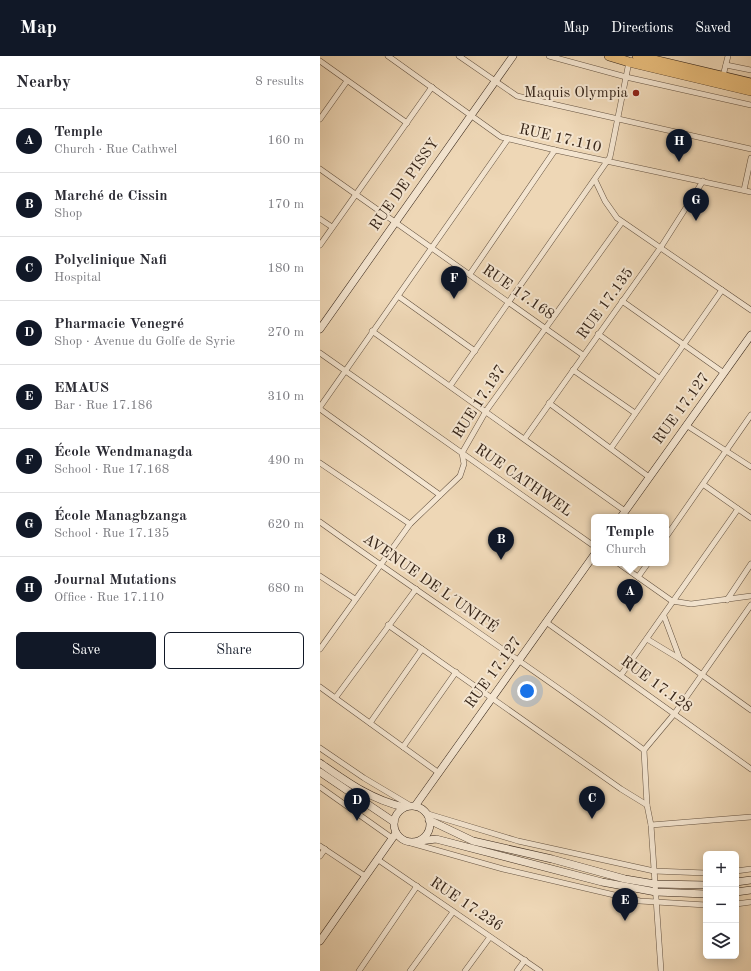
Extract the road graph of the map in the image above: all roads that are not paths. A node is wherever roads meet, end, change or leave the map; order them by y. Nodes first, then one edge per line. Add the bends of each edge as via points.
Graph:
1 (388, 56) edge
2 (459, 56) edge
3 (512, 56) edge
4 (549, 56) edge
5 (609, 56) edge
6 (637, 56) edge
7 (728, 56) edge
8 (320, 61) edge
9 (628, 62) junction
10 (726, 65) junction
11 (751, 70) edge
12 (723, 76) junction
13 (626, 77) junction
14 (347, 81) junction
15 (494, 81) junction
16 (751, 83) edge
17 (432, 87) junction
18 (751, 91) edge
19 (751, 105) edge
20 (469, 116) junction
21 (321, 117) edge
22 (618, 118) junction
23 (407, 123) junction
24 (508, 139) junction
25 (751, 149) edge
26 (555, 150) junction
27 (751, 158) edge
28 (607, 161) junction
29 (320, 169) edge
30 (595, 180) junction
31 (704, 182) junction
32 (744, 190) junction
33 (751, 192) edge
34 (356, 195) junction
35 (320, 219) edge
36 (395, 222) junction
37 (622, 222) junction
38 (332, 227) junction
39 (320, 245) edge
40 (661, 247) junction
41 (432, 248) junction
42 (470, 274) junction
43 (722, 290) junction
44 (398, 296) junction
45 (622, 301) junction
46 (510, 302) junction
47 (751, 310) edge
48 (545, 328) junction
49 (320, 329) edge
50 (372, 331) junction
51 (598, 334) junction
52 (751, 335) edge
53 (683, 344) junction
54 (476, 351) junction
55 (320, 353) edge
56 (583, 355) junction
57 (573, 370) junction
58 (345, 371) junction
59 (724, 373) junction
60 (659, 378) junction
61 (450, 386) junction
62 (549, 403) junction
63 (320, 408) edge
64 (486, 411) junction
65 (635, 413) junction
66 (751, 416) edge
67 (686, 425) junction
68 (525, 438) junction
69 (611, 448) junction
70 (726, 450) junction
71 (462, 453) junction
72 (320, 463) edge
73 (751, 467) edge
74 (650, 477) junction
75 (704, 485) junction
76 (440, 495) junction
77 (738, 509) junction
78 (623, 514) edge
79 (751, 518) edge
80 (320, 522) edge
81 (410, 524) junction
82 (669, 533) edge
83 (591, 544) edge
84 (591, 559) edge
85 (751, 564) edge
86 (380, 565) junction
87 (622, 566) edge
88 (646, 566) edge
89 (320, 576) edge
90 (638, 577) junction
91 (416, 589) junction
92 (751, 596) edge
93 (355, 599) junction
94 (727, 600) junction
95 (672, 602) junction
96 (751, 605) edge
97 (664, 616) junction
98 (546, 622) junction
99 (388, 625) junction
100 (648, 639) junction
101 (320, 649) edge
102 (422, 649) junction
103 (680, 659) junction
104 (519, 661) junction
105 (456, 672) junction
106 (702, 674) junction
107 (621, 675) junction
108 (320, 687) edge
109 (336, 697) junction
110 (492, 697) junction
111 (751, 710) edge
112 (675, 713) junction
113 (370, 722) junction
114 (403, 747) junction
115 (320, 748) edge
116 (644, 750) junction
117 (320, 763) edge
118 (751, 768) edge
119 (320, 772) edge
120 (439, 773) junction
121 (320, 787) edge
122 (647, 805) junction
123 (410, 807) junction
124 (425, 812) junction
125 (751, 817) edge
126 (429, 820) junction
127 (394, 822) junction
128 (651, 825) junction
129 (394, 835) junction
130 (420, 841) junction
131 (411, 843) junction
132 (320, 846) edge
133 (325, 849) junction
134 (320, 856) edge
135 (377, 859) junction
136 (751, 869) edge
137 (654, 871) junction
138 (739, 871) edge
139 (703, 873) edge
140 (364, 876) junction
141 (751, 880) edge
142 (739, 882) edge
143 (655, 884) junction
144 (703, 885) edge
145 (417, 886) junction
146 (751, 890) edge
147 (656, 892) junction
148 (739, 892) edge
149 (703, 894) edge
150 (751, 902) edge
151 (656, 903) junction
152 (739, 904) edge
153 (703, 905) edge
154 (453, 912) junction
155 (490, 937) junction
156 (320, 941) edge
157 (525, 960) junction
158 (359, 971) edge
159 (410, 971) edge
160 (465, 971) edge
161 (517, 971) edge
162 (540, 971) edge
163 (661, 971) edge

1 - 17 street, RUE 17.110
2 - 15 street
3 - 15 street, RUE DE PISSY
4 - 13 street
5 - 9 highway
6 - 12 highway
7 - 10 street
8 - 14 street
9 - 13 street
9 - 18 highway
10 - 11 street
10 - 12 street
12 - 16 highway
13 - 19 street
13 - 22 street
14 - 21 street
14 - 23 street
15 - 20 street, RUE DE PISSY
15 - 22 street via 517,96
17 - 20 street, RUE 17.110
17 - 23 street
20 - 24 street, RUE 17.110
20 - 36 street, RUE DE PISSY
22 - 25 street
22 - 28 street via 612,152
23 - 34 street
24 - 26 street, RUE 17.110
24 - 41 street
26 - 28 street, RUE 17.110
26 - 42 street
27 - 32 street
28 - 30 street
28 - 31 street, RUE 17.110
29 - 34 street, RUE 17.168
30 - 37 street via 612,212
30 - 46 street
31 - 32 street, RUE 17.110
31 - 40 street, RUE 17.135
32 - 33 street, RUE 17.110
34 - 36 street, RUE 17.168
34 - 38 street
35 - 38 street
36 - 41 street, RUE 17.168
36 - 49 street, RUE DE PISSY
37 - 40 street
37 - 48 street, RUE 17.137
38 - 39 street
40 - 43 street
40 - 45 street, RUE 17.135
41 - 42 street, RUE 17.168
41 - 44 street
42 - 46 street, RUE 17.168
43 - 47 street
43 - 53 street
44 - 50 street
44 - 54 street
45 - 51 street, RUE 17.135
45 - 53 street
46 - 48 street, RUE 17.168
46 - 54 street
48 - 56 street, RUE 17.168
48 - 64 street, RUE 17.137
50 - 58 street
50 - 61 street
51 - 56 street, RUE 17.135
51 - 60 street
52 - 59 street, RUE 17.127
53 - 59 street
53 - 60 street
54 - 61 street
55 - 58 street, RUE CATHWEL
56 - 57 street, RUE 17.135
57 - 62 street, RUE 17.135
57 - 65 street
58 - 63 street
58 - 71 street, RUE CATHWEL
59 - 67 street, RUE 17.127
60 - 65 street
61 - 64 street
62 - 68 street, RUE 17.135
62 - 69 street
63 - 76 street
64 - 68 street
64 - 71 street, RUE 17.137
65 - 69 street
66 - 70 street
67 - 70 street
67 - 74 street, RUE 17.127
68 - 78 street
69 - 74 street
70 - 73 street
70 - 75 street
71 - 76 street, RUE 17.137 via 464,464 460,476
71 - 83 street, RUE CATHWEL
72 - 81 street
74 - 78 street, RUE 17.127
75 - 77 street
75 - 82 street
76 - 81 street, RUE 17.137
77 - 79 street
77 - 95 street
80 - 86 street, AVENUE DE L´UNITÉ
81 - 86 street, RUE 17.137
84 - 98 street, RUE 17.127
85 - 94 street
86 - 91 street, AVENUE DE L´UNITÉ
86 - 93 street, RUE 17.137
87 - 90 street
88 - 90 street
89 - 93 street
90 - 95 street
91 - 99 street
91 - 104 street, AVENUE DE L´UNITÉ
92 - 94 street
93 - 101 street, RUE 17.137
94 - 95 street via 691,604
95 - 97 street
96 - 106 street
97 - 100 street
97 - 103 street
98 - 104 street, RUE 17.127
98 - 107 street, RUE 17.128
99 - 102 street
99 - 109 street
100 - 103 street
100 - 107 street
102 - 105 street
102 - 113 street
103 - 106 street
104 - 110 street, RUE 17.127
104 - 116 street, AVENUE DE L´UNITÉ
105 - 110 street
105 - 114 street
106 - 111 street
106 - 112 street
107 - 112 street, RUE 17.128
108 - 109 street
109 - 113 street
110 - 120 street, RUE 17.127
110 - 122 street
112 - 116 street
112 - 118 street, RUE 17.128
113 - 114 street
114 - 120 street
115 - 123 street
116 - 122 street
117 - 123 street via 355,787 387,804
119 - 127 street
120 - 123 street, RUE 17.127
121 - 129 street
122 - 128 street
123 - 124 street
123 - 127 street via 396,814
124 - 126 street
124 - 137 street via 518,841
125 - 128 street
126 - 130 street via 429,832
126 - 143 street via 473,841 552,859 625,880
127 - 129 street
128 - 137 street
129 - 131 street
129 - 135 street
130 - 131 street
130 - 147 street via 436,839 602,882
131 - 151 street via 504,869
132 - 133 street
133 - 134 street
133 - 140 street
135 - 140 street
135 - 145 street, RUE 17.236
136 - 138 street
137 - 139 street
137 - 143 street
140 - 156 street
141 - 142 street
143 - 144 street
143 - 147 street
145 - 154 street, RUE 17.236
145 - 158 street
146 - 148 street
147 - 149 street
147 - 151 street
150 - 152 street
151 - 153 street
151 - 163 street
154 - 155 street, RUE 17.236
154 - 159 street
155 - 157 street, RUE 17.236
155 - 160 street
157 - 161 street
157 - 162 street, RUE 17.236

